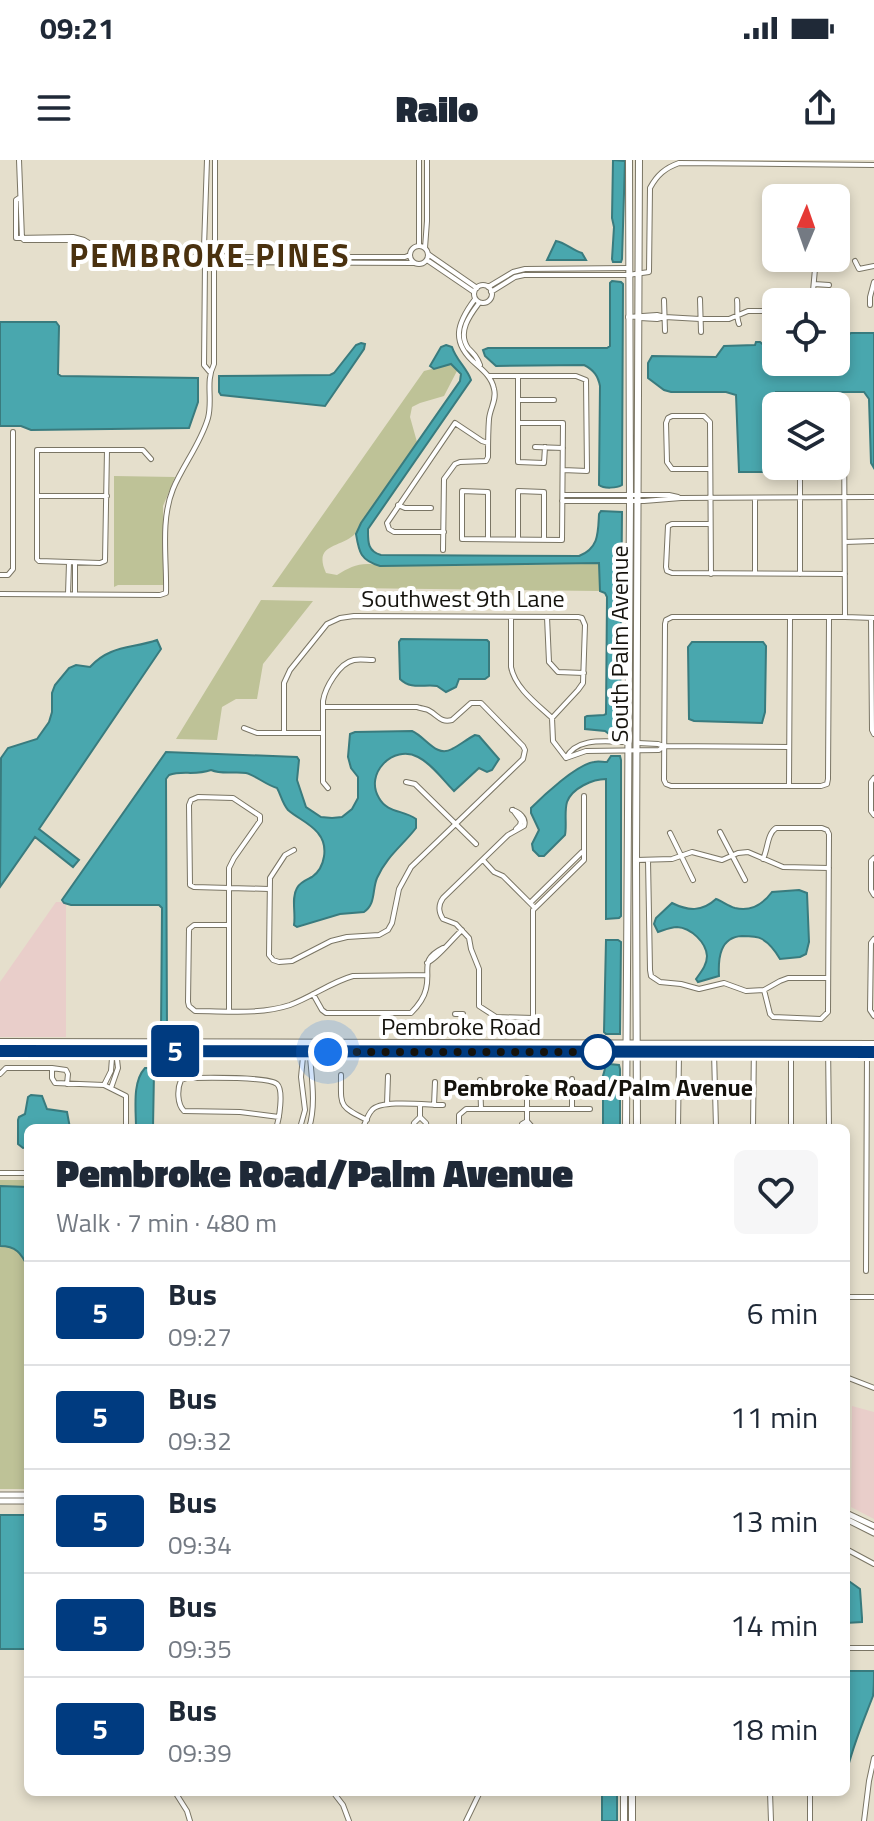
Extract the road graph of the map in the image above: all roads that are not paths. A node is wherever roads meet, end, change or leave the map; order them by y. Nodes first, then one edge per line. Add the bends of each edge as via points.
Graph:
1 (19, 160) edge
2 (207, 160) edge
3 (215, 160) edge
4 (419, 160) edge
5 (427, 160) edge
6 (629, 160) edge
7 (639, 160) edge
8 (766, 162) edge
9 (874, 165) edge
10 (19, 238) junction
11 (204, 247) junction
12 (215, 247) junction
13 (422, 247) junction
14 (200, 255) junction
15 (219, 255) junction
16 (410, 255) junction
17 (428, 257) junction
18 (314, 260) junction
19 (855, 261) dead end
20 (204, 263) junction
21 (215, 263) junction
22 (414, 263) junction
23 (874, 266) edge
24 (628, 272) junction
25 (816, 272) edge
26 (639, 273) junction
27 (874, 282) edge
28 (814, 284) junction
29 (829, 285) dead end
30 (814, 288) edge
31 (475, 290) junction
32 (490, 290) junction
33 (700, 299) dead end
34 (664, 300) dead end
35 (737, 300) dead end
36 (477, 301) junction
37 (870, 305) dead end
38 (762, 311) edge
39 (738, 316) junction
40 (628, 317) junction
41 (639, 317) junction
42 (665, 317) junction
43 (700, 319) junction
44 (739, 324) dead end
45 (665, 331) dead end
46 (701, 332) dead end
47 (209, 371) junction
48 (489, 376) junction
49 (518, 376) junction
50 (518, 400) junction
51 (554, 400) dead end
52 (518, 423) junction
53 (13, 432) dead end
54 (488, 433) junction
55 (476, 438) junction
56 (488, 443) junction
57 (535, 447) dead end
58 (545, 447) junction
59 (563, 448) junction
60 (107, 450) junction
61 (151, 459) dead end
62 (710, 469) junction
63 (563, 470) junction
64 (800, 480) edge
65 (845, 480) edge
66 (37, 496) junction
67 (107, 496) junction
68 (874, 497) edge
69 (562, 498) junction
70 (634, 498) junction
71 (710, 498) junction
72 (755, 498) junction
73 (800, 498) junction
74 (845, 498) junction
75 (398, 505) junction
76 (431, 508) dead end
77 (711, 524) junction
78 (444, 532) junction
79 (488, 539) junction
80 (518, 539) junction
81 (544, 539) junction
82 (874, 541) edge
83 (845, 542) junction
84 (443, 550) dead end
85 (69, 563) junction
86 (75, 563) junction
87 (755, 573) junction
88 (711, 574) junction
89 (800, 574) junction
90 (845, 574) junction
91 (0, 575) edge
92 (72, 575) junction
93 (0, 594) edge
94 (68, 594) junction
95 (75, 594) junction
96 (511, 617) junction
97 (547, 617) junction
98 (845, 617) junction
99 (790, 618) junction
100 (829, 618) junction
101 (873, 618) edge
102 (373, 660) dead end
103 (584, 673) junction
104 (323, 707) junction
105 (552, 718) junction
106 (244, 728) dead end
107 (284, 733) junction
108 (323, 733) junction
109 (874, 734) edge
110 (585, 743) junction
111 (664, 746) junction
112 (633, 747) junction
113 (789, 747) junction
114 (586, 751) junction
115 (566, 758) junction
116 (874, 778) edge
117 (406, 782) dead end
118 (789, 786) junction
119 (328, 788) dead end
120 (584, 796) dead end
121 (874, 815) edge
122 (456, 823) junction
123 (514, 830) junction
124 (720, 832) dead end
125 (670, 833) dead end
126 (476, 844) dead end
127 (294, 850) dead end
128 (584, 851) junction
129 (681, 856) junction
130 (733, 856) junction
131 (874, 858) edge
132 (763, 859) junction
133 (483, 860) junction
134 (636, 860) junction
135 (648, 860) junction
136 (829, 868) junction
137 (693, 880) dead end
138 (745, 880) dead end
139 (229, 888) junction
140 (269, 889) junction
141 (873, 895) edge
142 (530, 903) junction
143 (535, 908) junction
144 (229, 925) junction
145 (628, 928) junction
146 (636, 928) junction
147 (648, 928) junction
148 (462, 930) junction
149 (873, 940) edge
150 (427, 975) junction
151 (872, 977) edge
152 (828, 978) junction
153 (764, 990) junction
154 (313, 994) junction
155 (229, 1011) junction
156 (455, 1014) dead end
157 (463, 1014) dead end
158 (873, 1016) edge
159 (0, 1042) edge
160 (115, 1042) junction
161 (627, 1044) junction
162 (637, 1044) junction
163 (874, 1044) edge
164 (754, 1047) junction
165 (460, 1048) junction
166 (828, 1048) junction
167 (307, 1050) junction
168 (0, 1051) edge
169 (115, 1052) junction
170 (714, 1052) junction
171 (791, 1052) junction
172 (870, 1052) edge
173 (626, 1053) junction
174 (637, 1053) junction
175 (679, 1053) junction
176 (52, 1068) junction
177 (0, 1074) edge
178 (110, 1074) junction
179 (341, 1075) dead end
180 (116, 1076) junction
181 (388, 1076) dead end
182 (527, 1078) dead end
183 (572, 1079) dead end
184 (480, 1080) dead end
185 (435, 1082) dead end
186 (67, 1084) junction
187 (104, 1085) junction
188 (111, 1088) junction
189 (387, 1104) junction
190 (420, 1105) junction
191 (434, 1105) junction
192 (443, 1105) dead end
193 (481, 1108) junction
194 (527, 1108) junction
195 (572, 1108) junction
196 (590, 1109) dead end
197 (304, 1112) junction
198 (312, 1113) junction
199 (279, 1117) junction
200 (420, 1117) junction
201 (367, 1120) junction
202 (527, 1121) junction
203 (126, 1124) edge
204 (277, 1124) edge
205 (301, 1124) edge
206 (310, 1124) edge
207 (365, 1124) edge
208 (414, 1124) edge
209 (426, 1124) edge
210 (459, 1124) edge
211 (522, 1124) edge
212 (530, 1124) edge
213 (626, 1124) edge
214 (637, 1124) edge
215 (678, 1124) edge
216 (716, 1124) edge
217 (753, 1124) edge
218 (791, 1124) edge
219 (829, 1124) edge
220 (0, 1173) edge
221 (24, 1173) edge
222 (866, 1271) dead end
223 (850, 1297) edge
224 (874, 1297) edge
225 (850, 1379) edge
226 (874, 1388) edge
227 (0, 1495) edge
228 (24, 1495) edge
229 (0, 1501) edge
230 (24, 1501) edge
231 (850, 1515) edge
232 (850, 1521) edge
233 (874, 1526) edge
234 (874, 1533) edge
235 (850, 1551) edge
236 (874, 1564) edge
237 (850, 1648) edge
238 (874, 1648) edge
239 (874, 1758) edge
240 (178, 1796) edge
241 (336, 1796) edge
242 (478, 1796) edge
243 (624, 1796) edge
244 (632, 1796) edge
245 (770, 1796) edge
246 (810, 1796) edge
247 (190, 1821) edge
248 (349, 1821) edge
249 (466, 1821) edge
250 (624, 1821) edge
251 (632, 1821) edge
252 (771, 1821) edge
253 (810, 1821) edge
254 (864, 1821) edge

1 - 10 street
2 - 11 street
3 - 12 street
4 - 13 street
5 - 13 street
6 - 24 main road, South Palm Avenue
7 - 26 main road, South Palm Avenue
8 - 9 street
8 - 26 street via 689,162 662,172 650,188 649,272
10 - 14 street via 77,237 119,256
10 - 20 street via 73,241 96,255 125,262
11 - 12 street
11 - 14 street
12 - 15 street
13 - 16 street
13 - 17 street
14 - 20 street
15 - 18 street
15 - 21 street
16 - 18 street
16 - 22 street
17 - 22 street
17 - 31 street
18 - 21 street
18 - 22 street
19 - 23 street via 859,269
20 - 21 street
20 - 47 street via 204,367
21 - 47 street via 214,364
24 - 26 street
24 - 32 street via 519,270
24 - 40 main road, South Palm Avenue
25 - 28 street
26 - 41 main road, South Palm Avenue
27 - 37 street
28 - 29 street
28 - 30 street
31 - 32 street via 481,285
31 - 36 street
32 - 36 street via 490,300
33 - 43 street
34 - 42 street
35 - 39 street
36 - 48 street via 462,319 459,337 461,347
38 - 39 street
39 - 43 street
39 - 44 street
40 - 41 street
40 - 70 main road, South Palm Avenue
41 - 42 street
41 - 70 main road, South Palm Avenue
42 - 43 street
42 - 45 street
43 - 46 street
47 - 95 street via 209,415 167,508 166,593
48 - 49 street
48 - 54 street via 495,396
49 - 50 street
49 - 63 street via 576,376 587,383 587,471
50 - 51 street
50 - 52 street
52 - 58 street via 518,462 544,463
52 - 59 street via 563,423
53 - 91 street via 13,569
54 - 55 street
54 - 56 street
55 - 56 street
55 - 75 street via 455,423
56 - 78 street via 486,461 455,464 444,479
57 - 58 street
58 - 59 street
59 - 63 street
60 - 61 street via 143,450
60 - 66 street via 37,450
60 - 67 street
62 - 62 street via 708,418 668,418 669,466
62 - 71 street
63 - 69 street
64 - 73 street
65 - 74 street
66 - 67 street
66 - 85 street via 37,559
67 - 86 street via 104,562
68 - 74 street
69 - 70 street
69 - 81 street via 562,540
70 - 71 street
70 - 112 main road, South Palm Avenue
71 - 72 street
71 - 77 street
72 - 73 street
72 - 87 street
73 - 74 street
73 - 89 street
74 - 83 street
75 - 76 street
75 - 78 street via 388,519 390,531
77 - 88 street
77 - 88 street via 668,526 666,567 672,573
78 - 84 street
79 - 79 street via 488,492 462,491 462,539
79 - 80 street
80 - 81 street
80 - 81 street via 518,491 544,492
82 - 83 street
83 - 90 street
85 - 86 street
85 - 92 street
86 - 92 street
87 - 88 street
87 - 89 street
89 - 90 street
90 - 98 street
92 - 94 street
92 - 95 street
93 - 94 street
94 - 95 street
96 - 97 street, Southwest 9th Lane
96 - 105 street via 512,675
96 - 107 street, Southwest 9th Lane via 354,616 327,624 287,677
97 - 103 street via 552,667
97 - 103 street, Southwest 9th Lane via 584,621
98 - 100 street
98 - 101 street
99 - 100 street
99 - 111 street via 666,620
99 - 113 street
100 - 118 street via 827,784
101 - 109 street
102 - 104 street via 344,665 327,688
103 - 105 street via 583,683
104 - 108 street
104 - 122 street via 417,707 448,722 471,703 481,703 525,750 523,759
105 - 115 street via 553,741
106 - 107 street
107 - 108 street
108 - 119 street via 323,782
110 - 112 street
110 - 114 street
110 - 115 street via 572,748
111 - 112 street
111 - 113 street
111 - 118 street via 664,780 671,786
112 - 114 street
112 - 134 main road, South Palm Avenue
112 - 145 main road, South Palm Avenue
113 - 118 street
114 - 115 street
116 - 121 street
117 - 122 street via 415,784
120 - 128 street
122 - 126 street
122 - 140 street via 405,875 392,923 379,935 331,941 279,962 270,958
123 - 123 street via 523,828 525,821 512,810 521,823
123 - 133 street
124 - 130 street
125 - 129 street
127 - 140 street via 272,872
128 - 142 street
128 - 143 street via 584,860
129 - 130 street
129 - 135 street
129 - 137 street
130 - 132 street via 748,852
130 - 138 street
131 - 141 street
132 - 136 street via 783,867
132 - 136 street via 773,829 822,828 829,834
133 - 142 street
133 - 148 street via 439,904 443,919
134 - 135 street
134 - 146 main road, South Palm Avenue
135 - 147 street
136 - 152 street
139 - 139 street via 231,863 260,816 233,798 198,797 189,805 190,885
139 - 140 street
139 - 144 street
142 - 143 street
143 - 148 street via 533,1018 496,1017 479,1006 479,969
144 - 155 street
144 - 155 street via 189,929 188,1002 195,1011
145 - 146 street
145 - 161 main road, South Palm Avenue
146 - 147 street
146 - 162 main road, South Palm Avenue
147 - 153 street via 655,980 699,989 724,983 744,991
148 - 150 street via 432,955
149 - 151 street
150 - 154 street via 353,976
150 - 154 street via 426,992 406,1014 326,1013
151 - 158 street
152 - 153 street via 783,979
152 - 153 street via 828,1012 821,1019 773,1017
154 - 155 street via 278,1008
156 - 157 street
159 - 160 main road, Pembroke Road
160 - 167 main road, Pembroke Road
160 - 169 street
161 - 162 main road, Pembroke Road
161 - 165 main road, Pembroke Road
161 - 173 main road, South Palm Avenue
162 - 164 main road, Pembroke Road
162 - 174 main road, South Palm Avenue
163 - 166 main road, Pembroke Road
164 - 166 main road, Pembroke Road
164 - 170 main road, Pembroke Road
164 - 171 main road, Pembroke Road
164 - 217 street
165 - 167 main road, Pembroke Road
165 - 173 main road, Pembroke Road
166 - 171 main road, Pembroke Road
166 - 172 main road, Pembroke Road
166 - 219 street
167 - 169 main road, Pembroke Road
167 - 197 street via 301,1077
167 - 198 street
168 - 169 main road, Pembroke Road
169 - 178 street
169 - 180 street
170 - 175 main road, Pembroke Road
170 - 216 street
171 - 218 street
172 - 222 street
173 - 174 main road, Pembroke Road
173 - 213 main road, South Palm Avenue
174 - 175 main road, Pembroke Road
174 - 214 main road, South Palm Avenue
175 - 215 street
176 - 177 street via 6,1068
176 - 186 street via 53,1082
176 - 186 street via 66,1070
178 - 180 street
178 - 187 street
179 - 201 street via 341,1103
180 - 188 street
181 - 189 street
182 - 194 street
183 - 195 street
184 - 193 street
185 - 191 street
186 - 187 street
187 - 188 street
188 - 203 street via 126,1096
189 - 190 street
189 - 201 street via 375,1107
190 - 191 street
190 - 200 street
191 - 192 street
193 - 194 street
193 - 210 street via 463,1111
194 - 195 street
194 - 202 street
195 - 196 street
197 - 198 street
197 - 205 street
198 - 206 street
199 - 199 street via 280,1089 273,1082 187,1078 179,1084 184,1111
199 - 204 street
200 - 208 street
200 - 209 street
201 - 207 street
202 - 211 street
202 - 212 street
220 - 221 street
223 - 224 street
225 - 226 street
227 - 228 street
229 - 230 street
231 - 233 street
232 - 234 street
235 - 236 street
237 - 238 street
239 - 254 street
240 - 247 street
241 - 248 street
242 - 249 street
243 - 250 main road
244 - 251 main road
245 - 252 street
246 - 253 street

